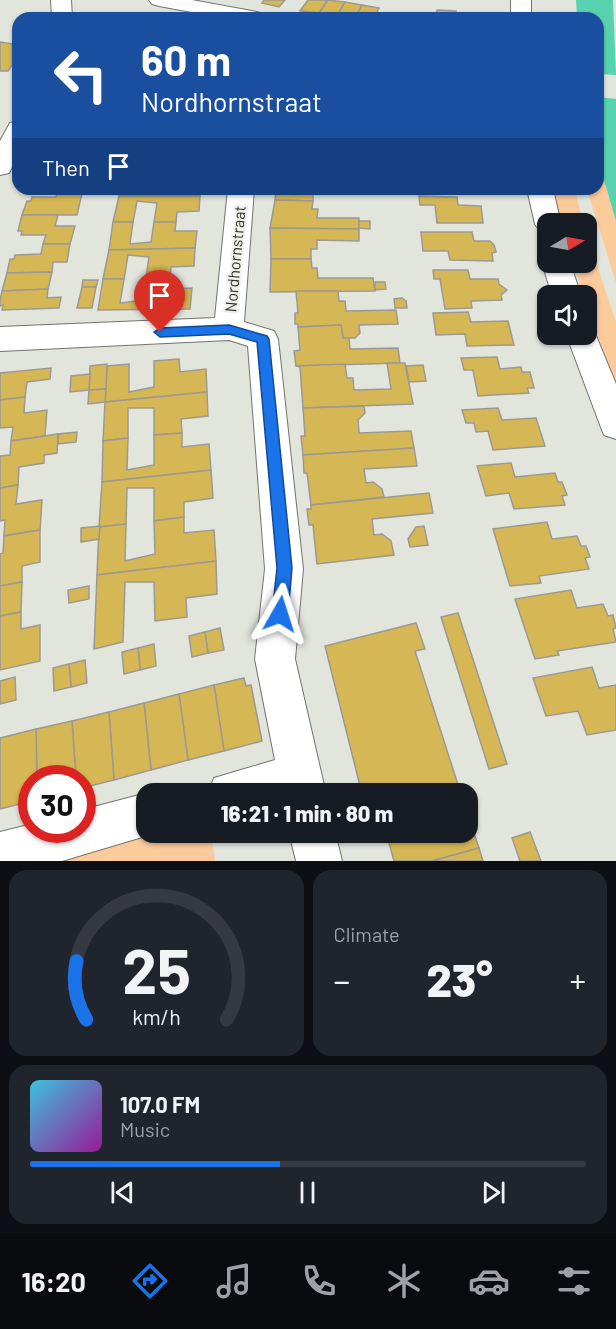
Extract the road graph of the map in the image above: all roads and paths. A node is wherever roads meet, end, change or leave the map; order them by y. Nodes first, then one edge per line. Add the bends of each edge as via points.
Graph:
1 (159, 0) edge
2 (224, 12) edge
3 (12, 142) edge
4 (0, 167) edge
5 (240, 195) edge
6 (541, 195) edge
7 (545, 213) edge
8 (229, 329) junction
9 (0, 339) edge
10 (584, 345) edge
11 (616, 425) edge
12 (302, 783) edge
13 (136, 818) edge
14 (315, 843) edge
15 (0, 855) edge
16 (319, 861) edge

1 - 2 street
3 - 4 street
5 - 8 street, Nordhornstraat
6 - 7 street
8 - 9 street, Nordhornstraat
8 - 12 street, Nordhornstraat via 263,339 284,568 275,659
10 - 11 street
13 - 15 street
14 - 16 street

